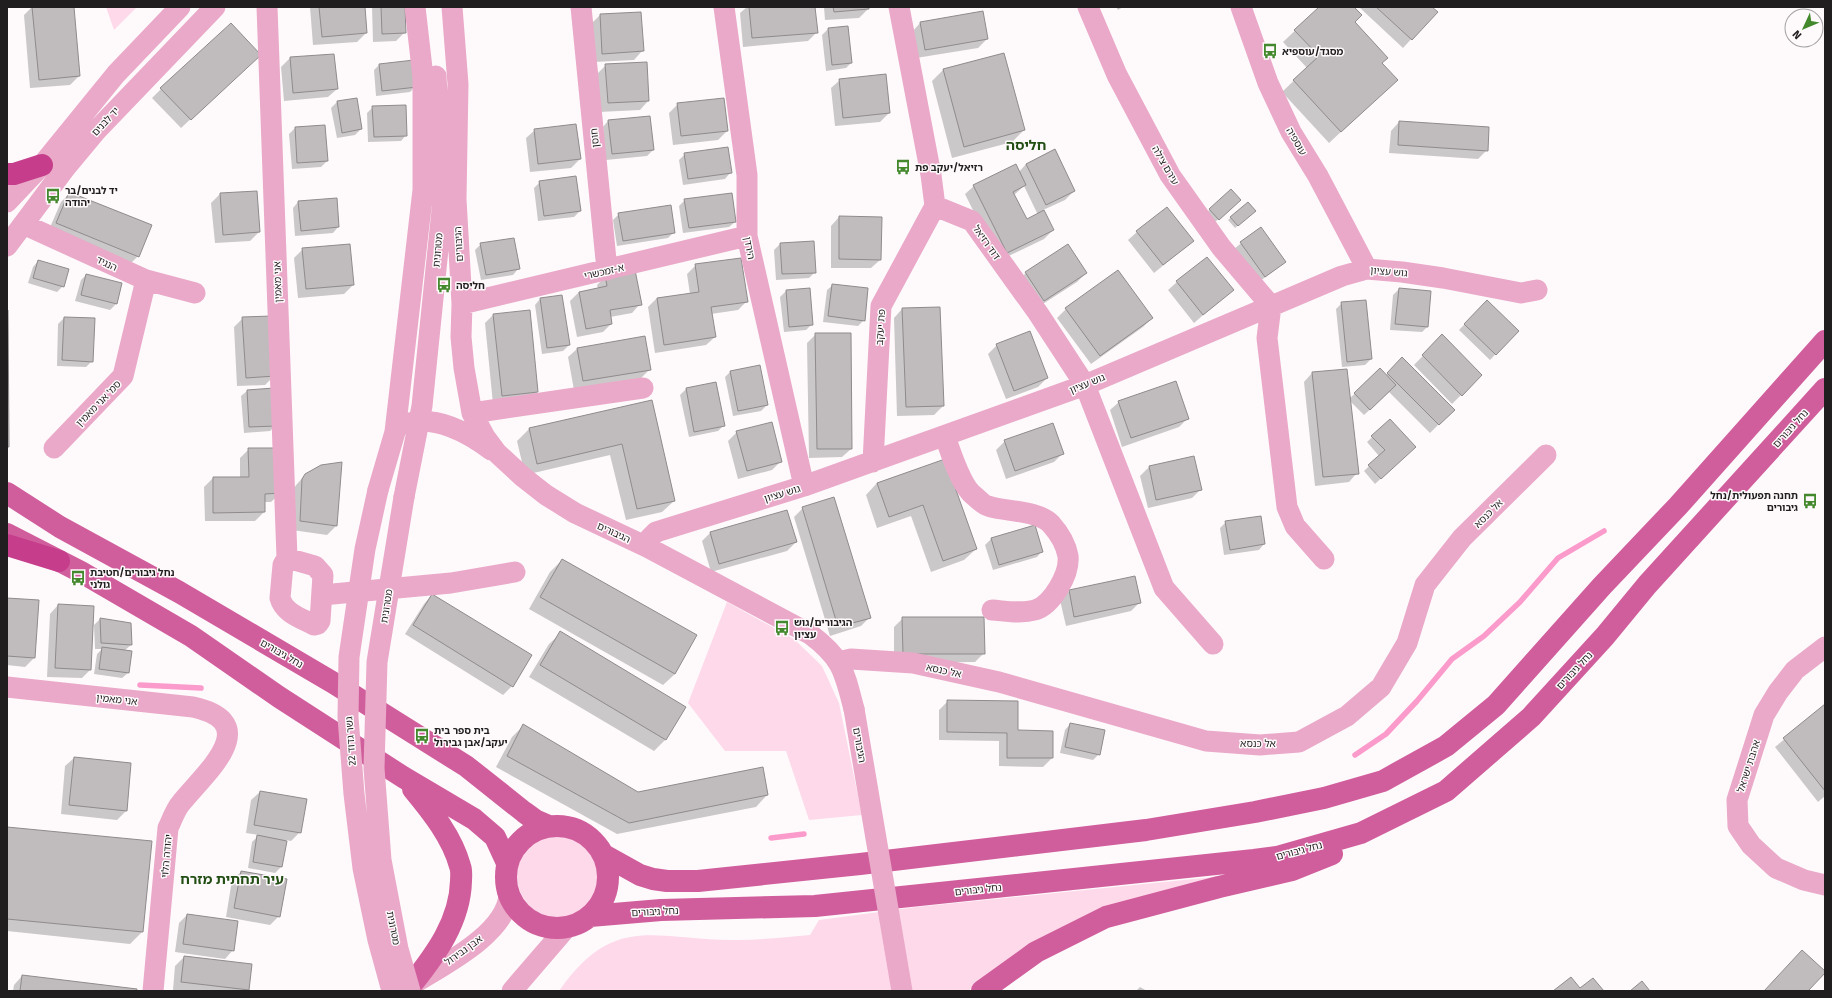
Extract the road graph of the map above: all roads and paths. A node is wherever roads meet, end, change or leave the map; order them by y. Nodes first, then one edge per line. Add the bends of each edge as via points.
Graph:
1 (180, 7) edge
2 (215, 7) edge
3 (267, 7) edge
4 (415, 7) edge
5 (430, 7) edge
6 (441, 7) edge
7 (452, 7) edge
8 (581, 7) edge
9 (724, 7) edge
10 (899, 7) edge
11 (1088, 7) edge
12 (1241, 7) edge
13 (42, 165) junction
14 (7, 174) edge
15 (7, 202) edge
16 (935, 206) junction
17 (440, 221) junction
18 (23, 224) junction
19 (747, 236) junction
20 (7, 246) edge
21 (1367, 269) junction
22 (607, 270) junction
23 (146, 280) junction
24 (1537, 290) dead end
25 (195, 293) dead end
26 (462, 304) junction
27 (1271, 306) junction
28 (1825, 341) edge
29 (1085, 385) junction
30 (643, 388) dead end
31 (1825, 389) edge
32 (472, 413) junction
33 (420, 420) junction
34 (395, 432) junction
35 (945, 436) junction
36 (54, 448) dead end
37 (497, 454) junction
38 (1546, 455) dead end
39 (873, 462) junction
40 (804, 486) junction
41 (7, 493) edge
42 (7, 534) edge
43 (7, 545) edge
44 (647, 547) junction
45 (287, 558) junction
46 (1324, 559) dead end
47 (60, 561) junction
48 (515, 572) dead end
49 (322, 595) junction
50 (992, 610) dead end
51 (1213, 644) dead end
52 (1825, 648) edge
53 (839, 662) junction
54 (8, 688) edge
55 (221, 717) joint
56 (403, 777) junction
57 (1426, 802) junction
58 (549, 826) junction
59 (604, 855) junction
60 (507, 863) junction
61 (1825, 885) edge
62 (509, 895) junction
63 (590, 916) junction
64 (567, 927) junction
65 (407, 989) edge
66 (153, 991) edge
67 (392, 991) edge
68 (512, 991) edge
69 (902, 991) edge
70 (982, 991) edge

1 - 13 street, יד לבנים via 116,74
2 - 18 street, יד לבנים via 96,131
3 - 45 street, אני מאמין
4 - 34 street via 423,77 423,190
5 - 17 street, מטרונית via 438,110 437,197
6 - 17 street, מטרונית via 448,91 444,197
7 - 26 street, הגיבורים via 458,84 456,199
8 - 22 street, חוסן
9 - 19 street, הירדן via 747,175
10 - 16 street
11 - 27 street, עירם צילה via 1117,75 1170,176 1221,246
12 - 21 street, עוספיה via 1268,84 1291,132 1318,176
13 - 14 highway
13 - 15 street, יד לבנים
16 - 29 street, דוד רזיאל via 972,222 1038,313
16 - 39 street, פת יעקב via 881,306
17 - 33 street, מטרונית
18 - 20 street, יד לבנים
18 - 23 street, הנגיד
19 - 22 street, א-זמכשרי
19 - 40 street, הירדן
21 - 24 street, גוש עציון via 1443,278 1521,293
21 - 27 street, גוש עציון via 1342,276
22 - 26 street, א-זמכשרי
23 - 25 street, הנגיד
23 - 36 street, סמ' אני מאמין via 123,376
26 - 32 street, הגיבורים via 461,337
27 - 29 street, גוש עציון
27 - 46 street via 1267,338 1287,507 1294,526
28 - 59 main road via 1496,705 1446,746 1383,781 1324,798 1146,830 698,881 653,879
29 - 35 street, גוש עציון
29 - 51 street, דוד רזיאל via 1164,588
30 - 32 street
31 - 57 main road, נחל גיבורים via 1531,717 1446,791
32 - 37 street, הגיבורים
33 - 34 street via 406,423
33 - 37 street via 438,423 461,432
33 - 65 street, מטרונית, bridge via 404,497 377,662 374,768 381,860
34 - 67 street, גשר גדוד 22, bridge via 378,490 365,549 349,657 348,717 363,868
35 - 39 street, גוש עציון
35 - 50 street via 954,463 970,492 987,506 1035,516 1051,523 1064,541 1068,557 1064,575 1054,596 1036,610
37 - 44 street, הגיבורים via 546,495 575,513
38 - 53 street, אל כנסא via 1462,538 1425,585 1407,643 1382,687 1347,716 1299,742 1260,745 1206,741 999,682 913,664 851,659
39 - 40 street, גוש עציון
40 - 44 street, גוש עציון via 656,532 650,538
41 - 58 main road, נחל גיבורים via 60,527 179,592 332,682 466,766 535,820
42 - 47 main road
43 - 47 highway
44 - 53 street, הגיבורים via 810,634 827,646
45 - 49 street via 319,569 323,575
45 - 49 street, אני מאמין via 283,565 280,598 284,607 314,625 318,624
47 - 56 main road via 141,605 191,636 279,697
48 - 49 street via 451,583
52 - 61 street, אהבת ישראל via 1795,670 1764,715 1737,800 1738,826 1751,845 1776,868 1804,880
53 - 69 street, הגיבורים, bridge via 854,709
54 - 55 street, אני מאמין via 194,707 211,711
55 - 66 street, יהודה הלוי via 226,726 227,738 222,752 215,765 179,805 168,828
56 - 60 main road via 486,828 495,837
56 - 65 main road via 450,839 461,868 460,898 450,928 431,960
57 - 63 main road, נחל גיבורים via 1361,833 1277,857 815,906 661,910
57 - 70 main road via 1338,852 1292,870 1106,916 1036,952
58 - 59 main road via 559,825 577,829 593,839
58 - 60 main road via 535,830 523,838
59 - 63 main road via 609,878 606,893 600,906
60 - 62 main road
62 - 64 main road via 520,912 532,921 547,927
62 - 65 street, אבן גבירול via 506,911 494,927
63 - 64 main road via 580,923
64 - 68 street

